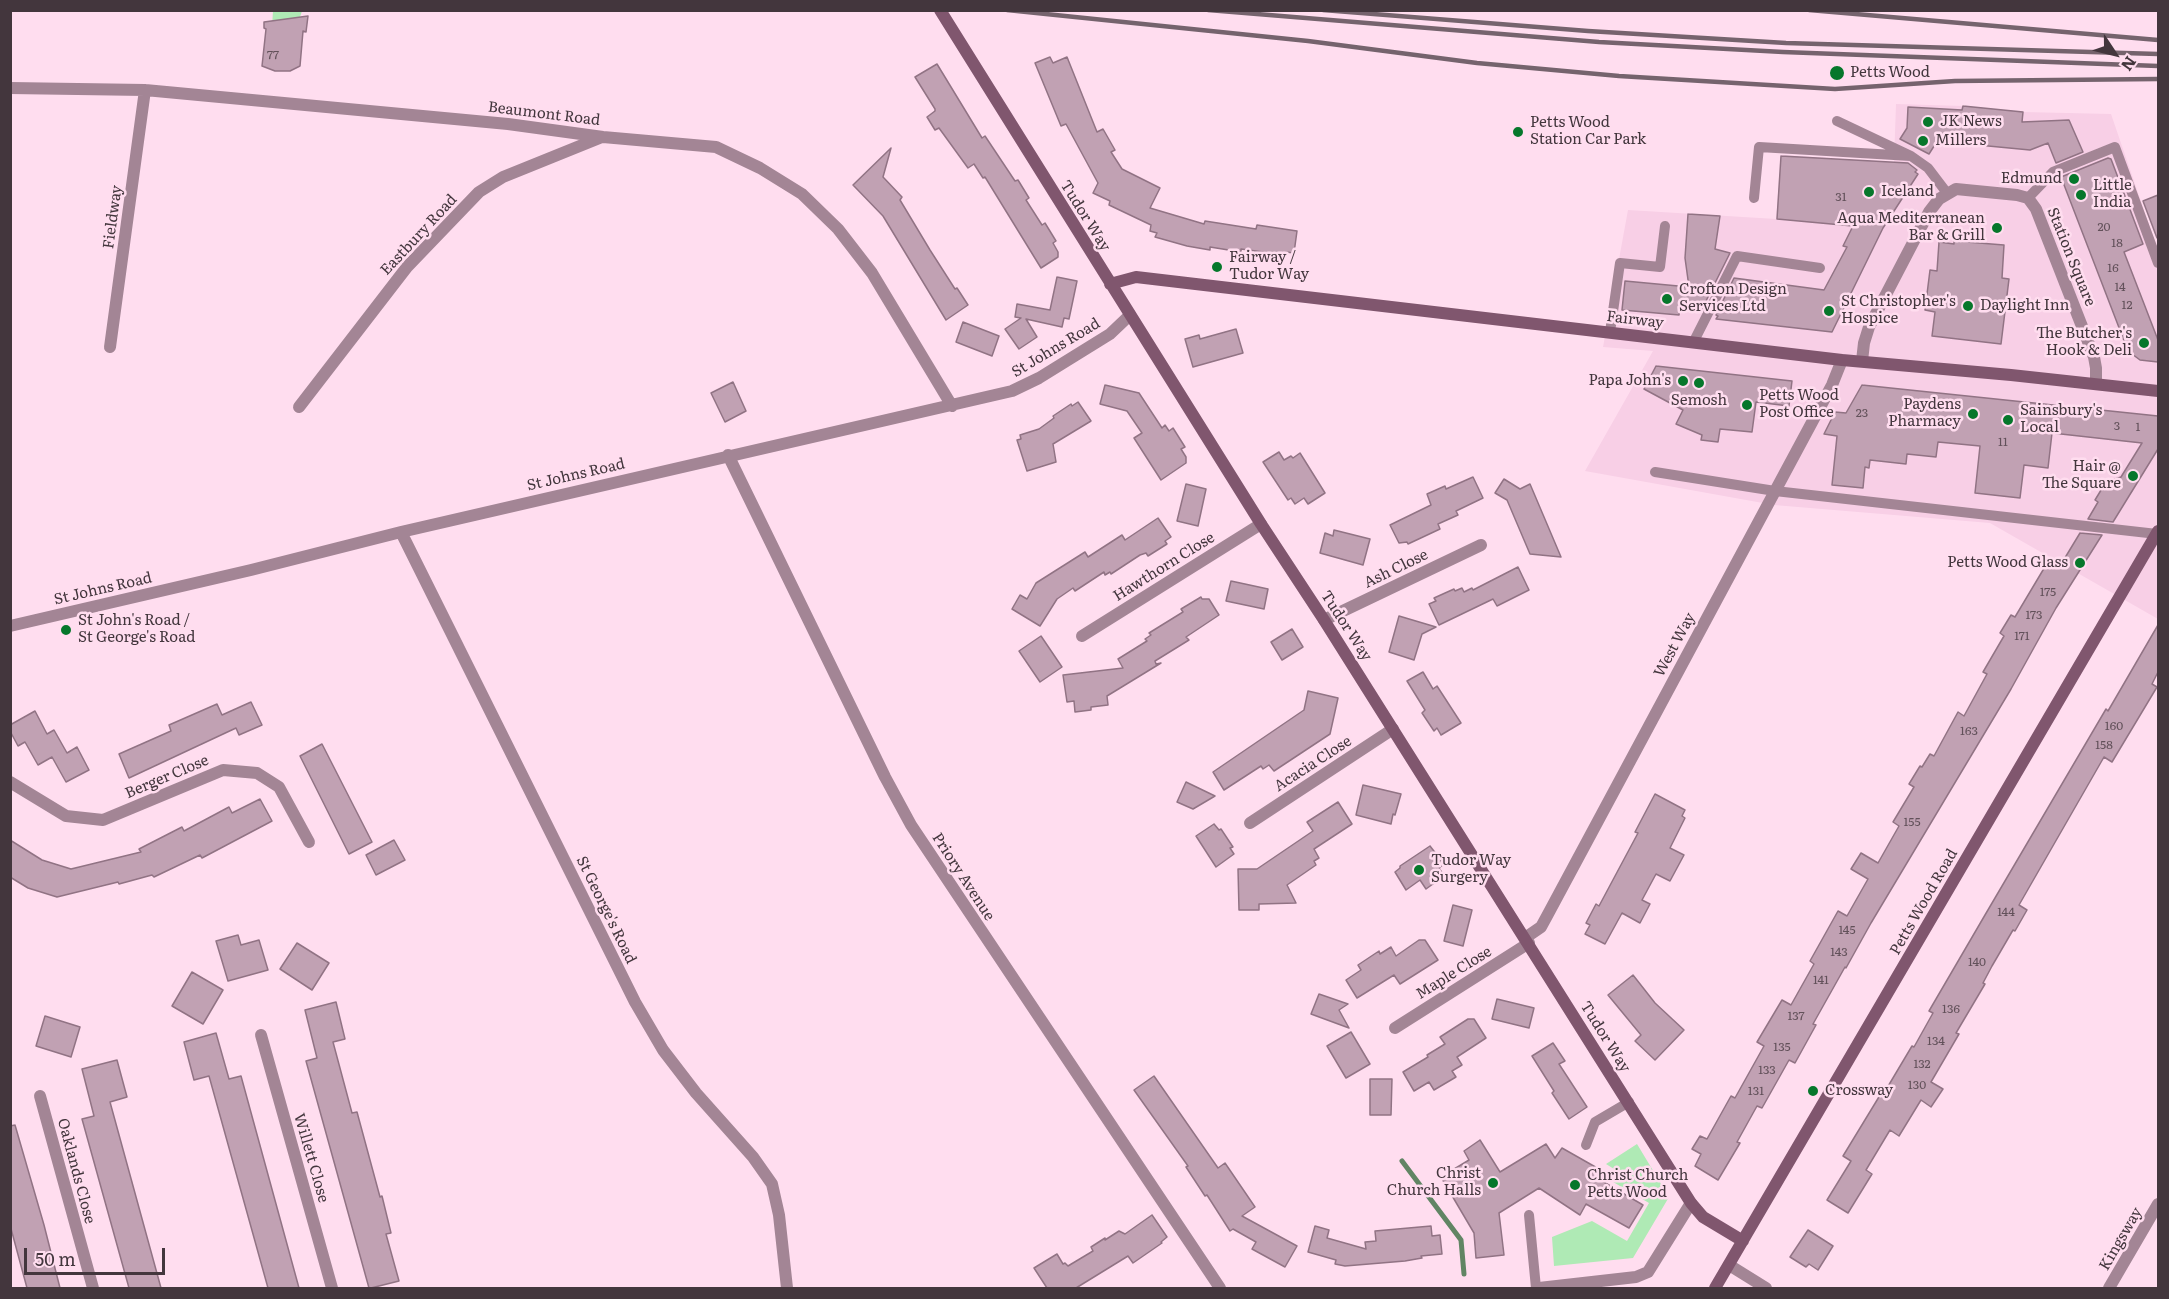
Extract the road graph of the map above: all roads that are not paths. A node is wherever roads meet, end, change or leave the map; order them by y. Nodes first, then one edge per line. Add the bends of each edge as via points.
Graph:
1 (940, 10) edge
2 (10, 88) edge
3 (145, 90) junction
4 (1837, 121) dead end
5 (603, 137) junction
6 (1911, 156) junction
7 (1947, 193) junction
8 (1754, 198) dead end
9 (2028, 198) junction
10 (1665, 226) dead end
11 (2158, 263) edge
12 (1820, 268) dead end
13 (1110, 284) junction
14 (1130, 315) junction
15 (1610, 332) junction
16 (1693, 343) junction
17 (111, 347) dead end
18 (1842, 360) junction
19 (1862, 361) junction
20 (2096, 384) junction
21 (2158, 391) edge
22 (952, 406) junction
23 (298, 407) dead end
24 (728, 455) junction
25 (1656, 472) dead end
26 (1775, 491) junction
27 (1261, 524) junction
28 (401, 532) junction
29 (2158, 532) edge
30 (1481, 544) dead end
31 (1324, 620) junction
32 (10, 626) edge
33 (1082, 636) dead end
34 (1393, 729) junction
35 (10, 782) edge
36 (1250, 823) dead end
37 (309, 842) dead end
38 (1527, 940) junction
39 (1395, 1028) dead end
40 (261, 1035) dead end
41 (40, 1096) dead end
42 (1629, 1102) junction
43 (1586, 1145) dead end
44 (1691, 1203) junction
45 (2158, 1204) edge
46 (1529, 1215) dead end
47 (1743, 1241) junction
48 (1729, 1265) junction
49 (93, 1288) edge
50 (332, 1288) edge
51 (787, 1288) edge
52 (1220, 1288) edge
53 (1537, 1288) edge
54 (1715, 1288) edge
55 (1766, 1288) edge
56 (2109, 1288) edge

1 - 13 street, Tudor Way
2 - 3 street, Beaumont Road
3 - 5 street, Beaumont Road via 496,123
3 - 17 street, Fieldway
4 - 6 lane
5 - 22 street, Beaumont Road via 716,147 802,194 838,229 872,273
5 - 23 street, Eastbury Road via 503,177 479,192 406,267
6 - 7 lane via 1928,168
6 - 8 lane via 1759,147
7 - 9 street, Station Square via 1956,189
7 - 19 street via 1929,212 1869,327
9 - 11 lane via 2053,172 2115,147
9 - 20 street, Station Square via 2036,209 2094,357
10 - 15 lane via 1660,267 1620,263
12 - 16 lane via 1737,256
13 - 14 street, Tudor Way
13 - 15 street, Fairway via 1136,277
14 - 22 street, St Johns Road via 1110,334 1039,378 1012,391
14 - 27 street, Tudor Way
15 - 16 street, Fairway
16 - 18 street, Fairway
18 - 19 street, Fairway
18 - 26 street, West Way
19 - 20 street, Fairway
20 - 21 street, Fairway
22 - 24 street, St Johns Road
24 - 28 street, St Johns Road
24 - 52 street, Priory Avenue via 911,825
25 - 26 lane
26 - 29 lane
26 - 38 street, West Way via 1541,927
27 - 31 street, Tudor Way
27 - 33 street, Hawthorn Close
28 - 32 street, St Johns Road
28 - 51 street, St George's Road via 635,1002 663,1050 772,1185
29 - 47 street, Petts Wood Road
30 - 31 street, Ash Close
31 - 34 street, Tudor Way
34 - 36 street, Acacia Close
34 - 38 street, Tudor Way
35 - 37 street, Berger Close via 66,816 103,820 223,770 257,773 279,788
38 - 39 street, Maple Close
38 - 42 street, Tudor Way
40 - 50 street, Willett Close
41 - 49 street, Oaklands Close
42 - 43 lane via 1595,1122
42 - 44 street, Tudor Way
44 - 47 street, Tudor Way via 1703,1217
44 - 53 street via 1648,1272 1636,1277
45 - 56 street, Kingsway
46 - 53 lane
47 - 48 street, Petts Wood Road
48 - 54 street, Petts Wood Road
48 - 55 street

